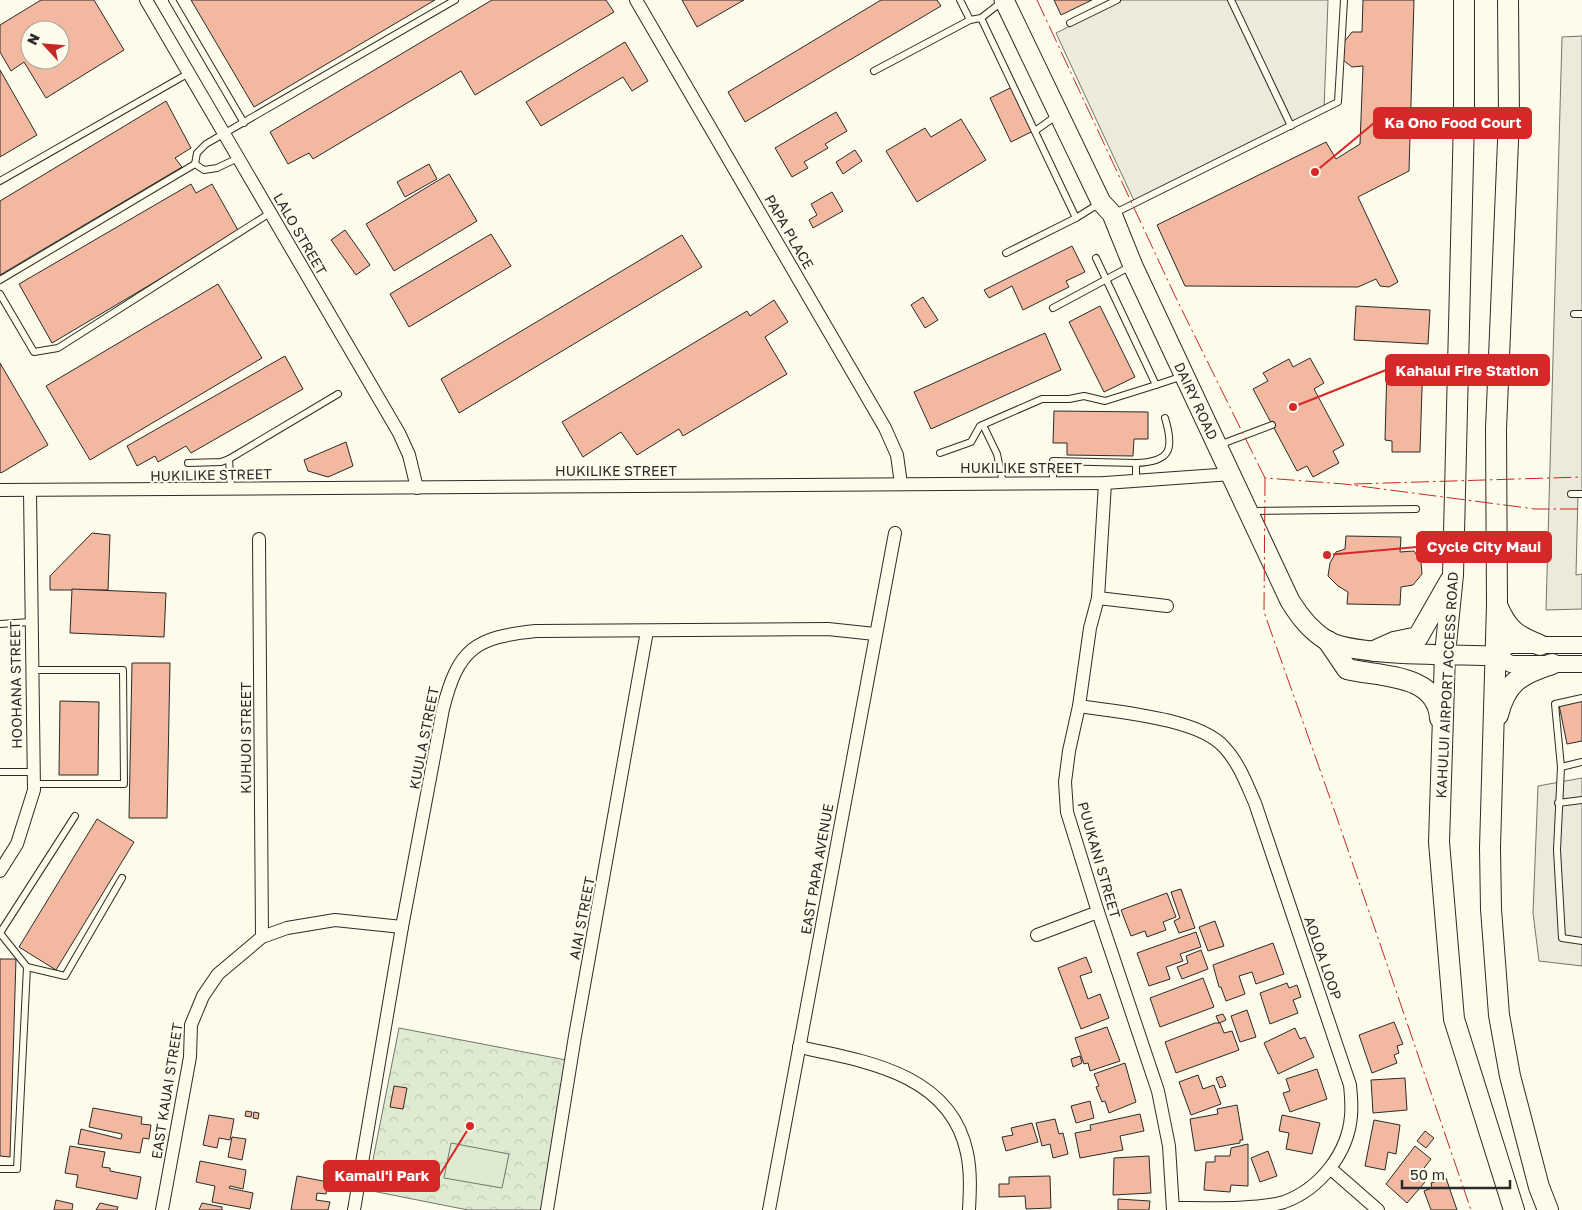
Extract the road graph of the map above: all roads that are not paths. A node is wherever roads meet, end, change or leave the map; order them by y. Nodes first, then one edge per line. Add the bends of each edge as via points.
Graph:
1 (146, 0) edge
2 (172, 0) edge
3 (455, 0) edge
4 (636, 0) edge
5 (960, 0) edge
6 (1004, 0) edge
7 (1117, 0) edge
8 (1231, 0) edge
9 (1344, 0) edge
10 (1464, 0) edge
11 (1508, 0) edge
12 (980, 18) junction
13 (970, 20) junction
14 (1070, 23) dead end
15 (874, 71) dead end
16 (189, 73) junction
17 (1060, 114) junction
18 (244, 123) junction
19 (1291, 126) junction
20 (1034, 130) junction
21 (224, 134) junction
22 (238, 158) junction
23 (195, 164) junction
24 (0, 181) edge
25 (1106, 208) junction
26 (270, 213) junction
27 (1076, 218) junction
28 (1006, 253) dead end
29 (1096, 258) dead end
30 (1133, 266) junction
31 (0, 280) edge
32 (1108, 281) junction
33 (0, 294) edge
34 (1053, 308) dead end
35 (1574, 314) dead end
36 (1582, 314) edge
37 (1184, 376) junction
38 (1156, 385) junction
39 (338, 394) dead end
40 (1165, 418) dead end
41 (983, 425) junction
42 (1272, 425) dead end
43 (1217, 446) junction
44 (940, 453) dead end
45 (230, 459) junction
46 (188, 463) dead end
47 (1136, 463) junction
48 (1232, 474) junction
49 (1136, 479) junction
50 (1003, 483) junction
51 (1053, 483) junction
52 (1105, 483) junction
53 (901, 484) junction
54 (417, 488) junction
55 (0, 490) edge
56 (232, 490) junction
57 (30, 491) junction
58 (1571, 494) dead end
59 (1582, 494) edge
60 (1416, 510) dead end
61 (1249, 511) junction
62 (895, 533) dead end
63 (259, 539) dead end
64 (1453, 575) junction
65 (1098, 598) junction
66 (1497, 605) junction
67 (1167, 606) dead end
68 (30, 622) junction
69 (0, 624) edge
70 (648, 632) junction
71 (875, 634) junction
72 (1328, 641) junction
73 (1540, 645) junction
74 (1582, 645) edge
75 (1374, 651) junction
76 (1445, 654) junction
77 (1495, 656) junction
78 (1552, 664) junction
79 (1582, 664) edge
80 (32, 670) junction
81 (1582, 698) edge
82 (1079, 706) junction
83 (1492, 741) junction
84 (1441, 745) junction
85 (1582, 762) edge
86 (1561, 767) junction
87 (0, 772) edge
88 (33, 778) junction
89 (1582, 800) edge
90 (1558, 804) junction
91 (75, 816) dead end
92 (0, 871) edge
93 (122, 878) dead end
94 (1098, 912) junction
95 (402, 927) junction
96 (0, 933) edge
97 (1037, 935) dead end
98 (262, 937) junction
99 (1582, 941) edge
100 (27, 967) junction
101 (799, 1047) junction
102 (0, 1169) edge
103 (1331, 1169) junction
104 (1173, 1209) edge
105 (162, 1210) edge
106 (354, 1210) edge
107 (547, 1210) edge
108 (769, 1210) edge
109 (969, 1210) edge
110 (1378, 1210) edge
111 (1514, 1210) edge
112 (1548, 1210) edge

1 - 16 street, LALO STREET
2 - 18 lane
3 - 18 lane
4 - 53 street, PAPA PLACE via 885,428 897,455
5 - 13 lane
6 - 12 lane
6 - 17 main road, DAIRY ROAD
7 - 14 lane
8 - 19 lane
9 - 19 lane via 1338,102
10 - 64 main road, KAHULUI AIRPORT ACCESS ROAD
11 - 66 main road via 1510,117 1496,429
12 - 13 lane
12 - 20 lane
13 - 15 lane
16 - 21 street, LALO STREET
16 - 24 lane
17 - 20 lane
17 - 25 main road, DAIRY ROAD
18 - 21 lane
19 - 25 lane
20 - 27 lane
21 - 22 street, LALO STREET
21 - 23 lane via 197,153
22 - 23 lane via 204,170
22 - 26 street, LALO STREET
23 - 31 lane
25 - 27 lane
25 - 30 main road, DAIRY ROAD
26 - 33 lane via 58,348 34,352
26 - 54 street, LALO STREET via 399,433 409,455
27 - 28 lane
29 - 32 lane
30 - 32 lane
30 - 37 main road, DAIRY ROAD
32 - 34 lane
32 - 38 lane
35 - 36 lane
37 - 38 lane
37 - 43 main road, DAIRY ROAD
38 - 41 lane via 1105,401 1084,396 1042,398
39 - 45 lane
40 - 47 lane via 1171,446 1152,462
41 - 44 lane via 972,442
41 - 50 lane via 997,454
42 - 43 lane
43 - 48 main road, DAIRY ROAD
45 - 46 lane
45 - 56 lane
47 - 49 lane
47 - 51 lane via 1052,461
48 - 49 street, HUKILIKE STREET
48 - 61 main road, DAIRY ROAD
49 - 52 street, HUKILIKE STREET
50 - 51 street, HUKILIKE STREET
50 - 53 street, HUKILIKE STREET
51 - 52 street, HUKILIKE STREET
52 - 65 street, PUUKANI STREET
53 - 54 street, HUKILIKE STREET
54 - 56 street, HUKILIKE STREET
55 - 57 street, HUKILIKE STREET
56 - 57 street, HUKILIKE STREET
57 - 68 street, HOOHANA STREET
58 - 59 lane
60 - 61 lane
61 - 72 main road, DAIRY ROAD via 1290,601 1306,625
62 - 71 street, EAST PAPA AVENUE
63 - 98 street, KUHUOI STREET
64 - 75 main road via 1418,637 1394,642
64 - 76 main road, KAHULUI AIRPORT ACCESS ROAD
65 - 67 street
65 - 82 street, PUUKANI STREET via 1090,628
66 - 73 main road via 1504,623 1525,640
66 - 77 main road
68 - 69 lane
68 - 80 street, HOOHANA STREET
70 - 71 street, KUULA STREET via 828,629
70 - 95 street, KUULA STREET via 516,633 489,638 459,663 443,709
70 - 107 street, AIAI STREET
71 - 101 street, EAST PAPA AVENUE
72 - 75 main road, DAIRY ROAD via 1346,648
72 - 84 main road via 1347,669 1408,680 1428,691 1439,713
73 - 74 street
73 - 77 street via 1509,646
75 - 76 main road, DAIRY ROAD
76 - 77 main road, DAIRY ROAD
76 - 84 main road, KAHULUI AIRPORT ACCESS ROAD
77 - 78 street via 1511,664
77 - 83 main road
78 - 79 street
78 - 83 main road via 1523,675 1507,691 1502,698
80 - 88 street, HOOHANA STREET
80 - 88 lane via 123,670 124,784
81 - 86 lane via 1555,704
82 - 94 street, PUUKANI STREET via 1065,782 1067,812
82 - 103 street, AOLOA LOOP via 1203,731 1223,745 1238,764 1255,803 1350,1085 1351,1116 1345,1144
83 - 112 main road via 1491,900 1499,1015 1510,1076
84 - 111 main road, KAHULUI AIRPORT ACCESS ROAD via 1439,842 1454,1019
85 - 86 lane
86 - 90 lane
87 - 88 lane
88 - 92 street, HOOHANA STREET via 28,814 17,844
89 - 90 lane
90 - 99 lane via 1562,938
91 - 96 lane
93 - 100 lane via 64,976
94 - 97 street
94 - 104 street, PUUKANI STREET via 1158,1091 1169,1146
95 - 98 street, EAST KAUAI STREET via 335,920 287,928
95 - 106 street, KUULA STREET
96 - 100 lane
98 - 105 street, EAST KAUAI STREET via 218,974 203,996 191,1025 190,1057
100 - 102 lane via 17,1169
101 - 108 street, EAST PAPA AVENUE
101 - 109 street via 892,1070 929,1090 948,1109 962,1134 968,1154
103 - 104 street, AOLOA LOOP via 1310,1187 1283,1203 1247,1208
103 - 110 street

